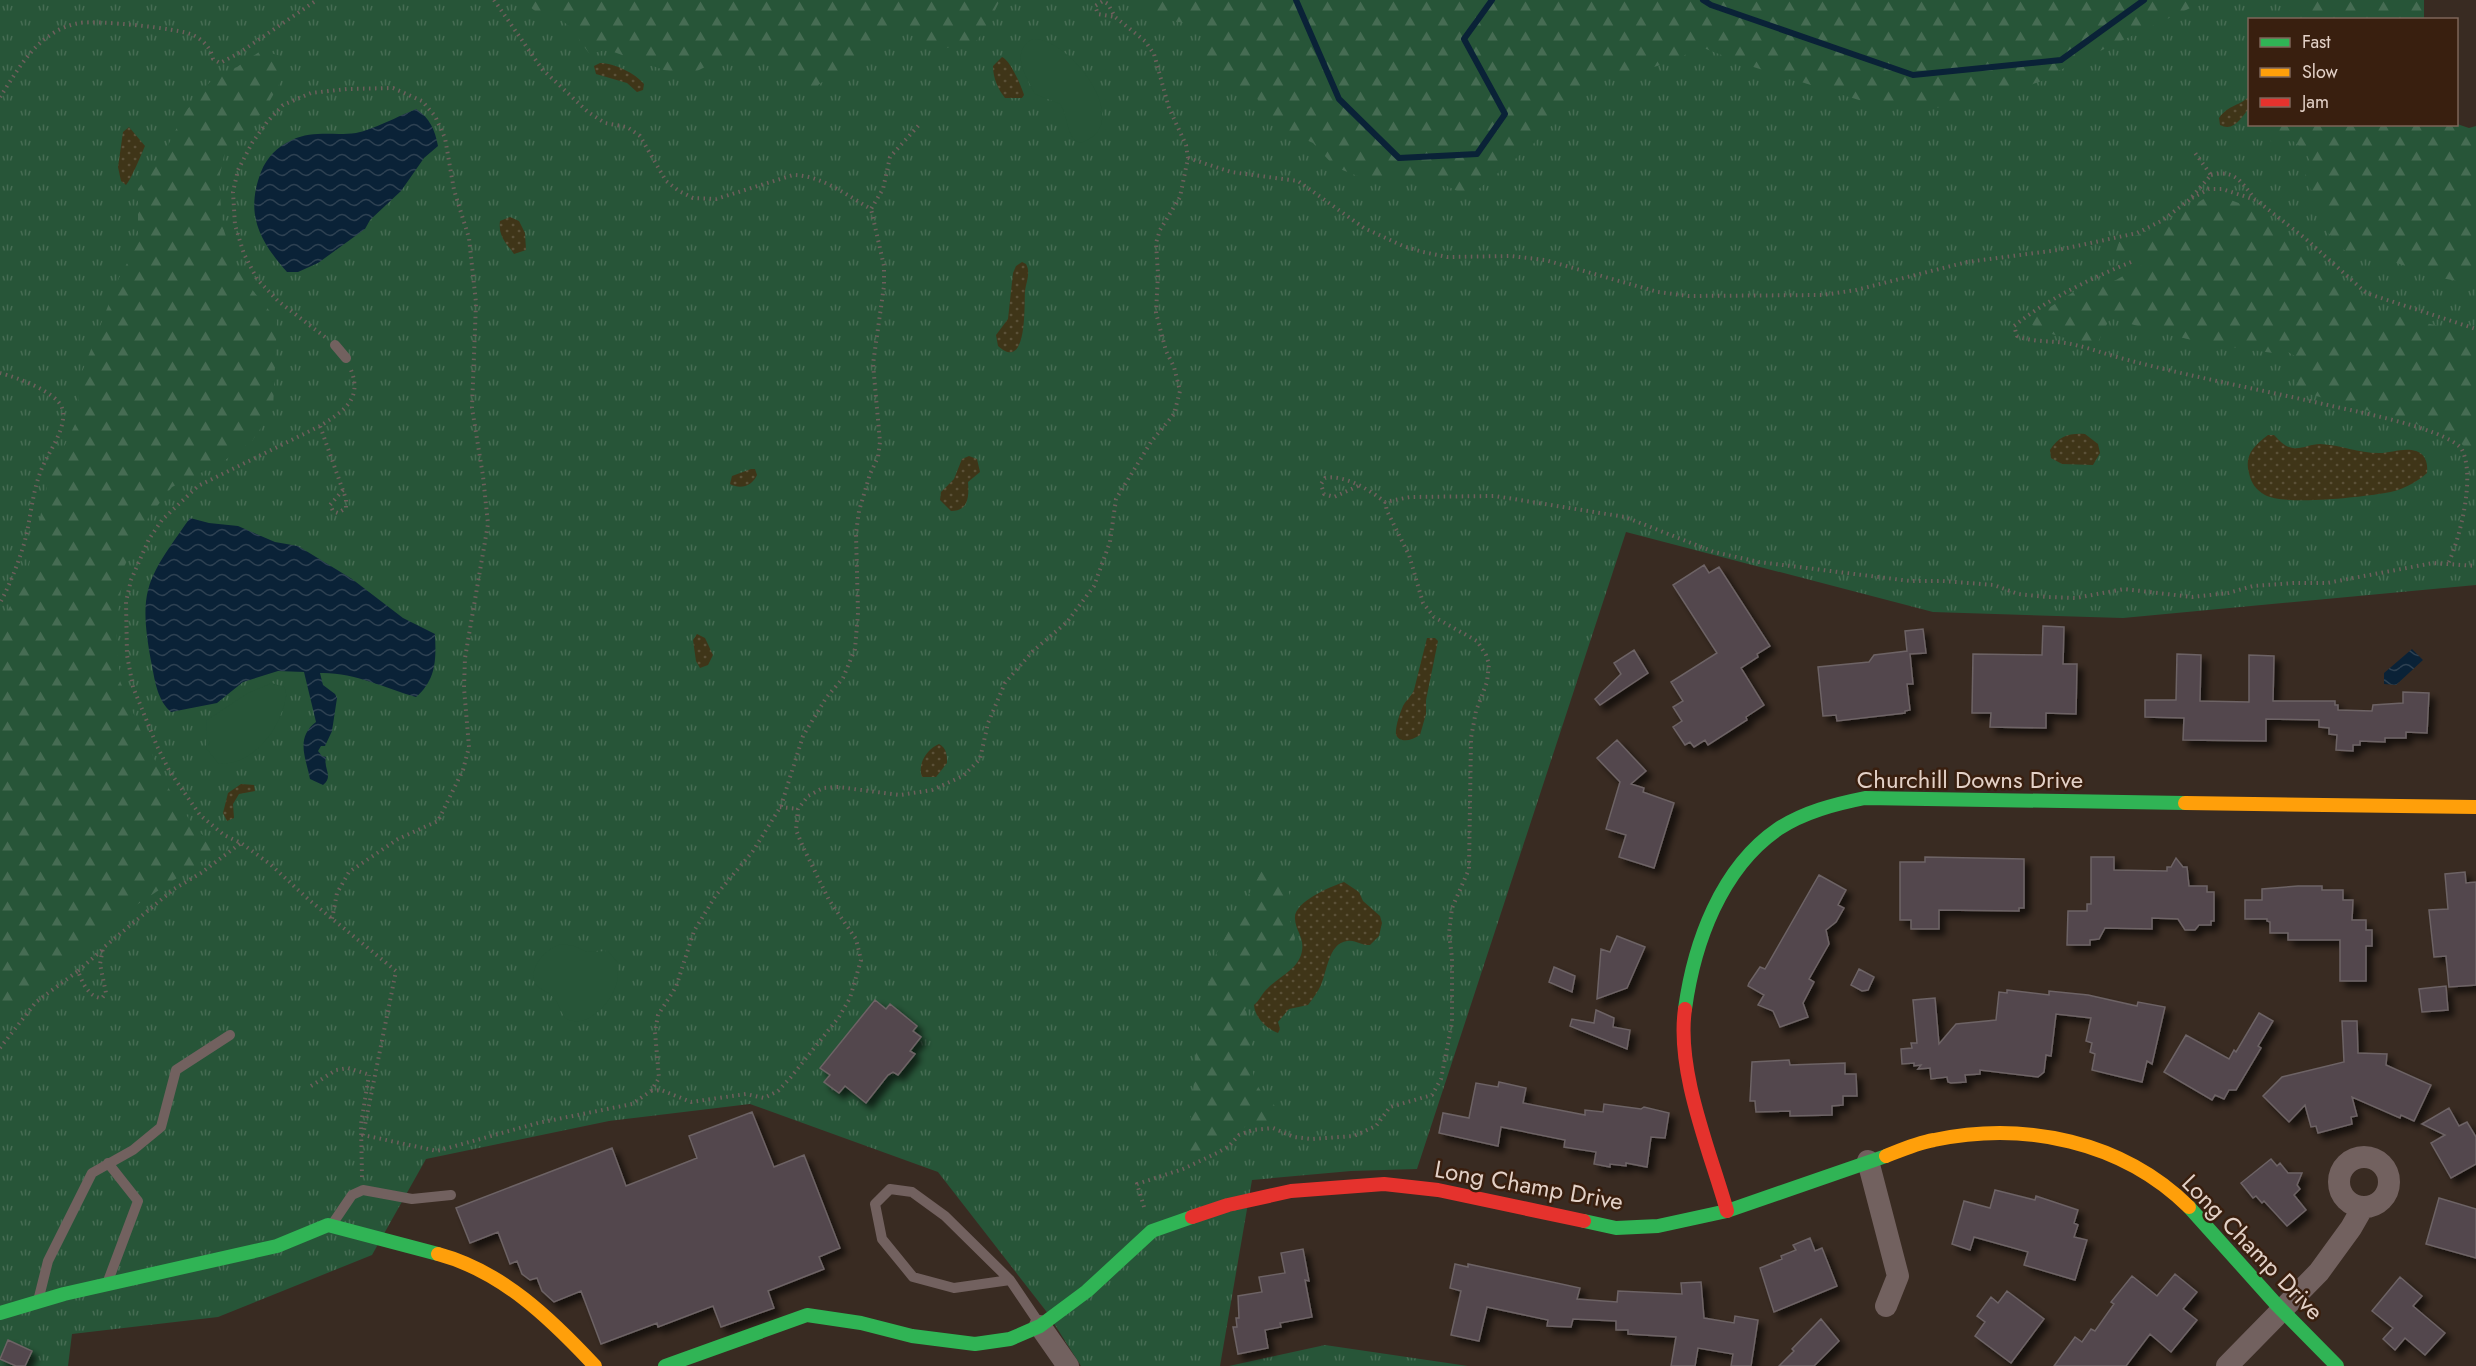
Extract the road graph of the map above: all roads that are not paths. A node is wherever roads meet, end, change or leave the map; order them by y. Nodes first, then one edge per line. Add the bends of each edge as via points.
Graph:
1 (335, 345) road end
2 (346, 358) road end
3 (2476, 807) edge
4 (230, 1035) dead end
5 (1868, 1161) junction
6 (108, 1163) junction
7 (452, 1195) dead end
8 (2363, 1207) dead end
9 (1727, 1211) junction
10 (332, 1226) junction
11 (1010, 1280) junction
12 (107, 1284) junction
13 (38, 1300) junction
14 (1886, 1306) dead end
15 (2282, 1310) junction
16 (0, 1313) edge
17 (1040, 1326) junction
18 (595, 1366) edge
19 (665, 1366) edge
20 (1068, 1366) edge
21 (2226, 1366) edge
22 (2337, 1366) edge

1 - 2 lane
3 - 9 street, Churchill Downs Drive via 1865,798 1818,809 1796,820 1754,849 1731,880 1702,937 1684,1009 1688,1075
4 - 6 lane via 176,1070 161,1127 133,1150
5 - 9 street, Long Champ Drive
5 - 14 street via 1898,1276
5 - 15 street, Long Champ Drive via 1959,1134 2027,1132 2115,1155 2152,1175 2186,1203
6 - 12 lane via 138,1201
6 - 13 lane via 92,1173 48,1261
7 - 10 lane via 412,1199 363,1190 352,1195
8 - 15 street via 2333,1255
9 - 17 street, Long Champ Drive via 1658,1226 1616,1227 1438,1190 1384,1184 1292,1191 1228,1206 1152,1231 1087,1291
10 - 12 street via 277,1246
10 - 18 street via 453,1258 485,1272 514,1290
11 - 11 lane via 945,1215 912,1192 890,1189 875,1204 882,1239 913,1277 954,1288
11 - 17 lane
12 - 13 street
13 - 16 street
15 - 21 street
15 - 22 street, Long Champ Drive
17 - 19 street, Long Champ Drive via 1010,1339 975,1344 807,1315
17 - 20 street

